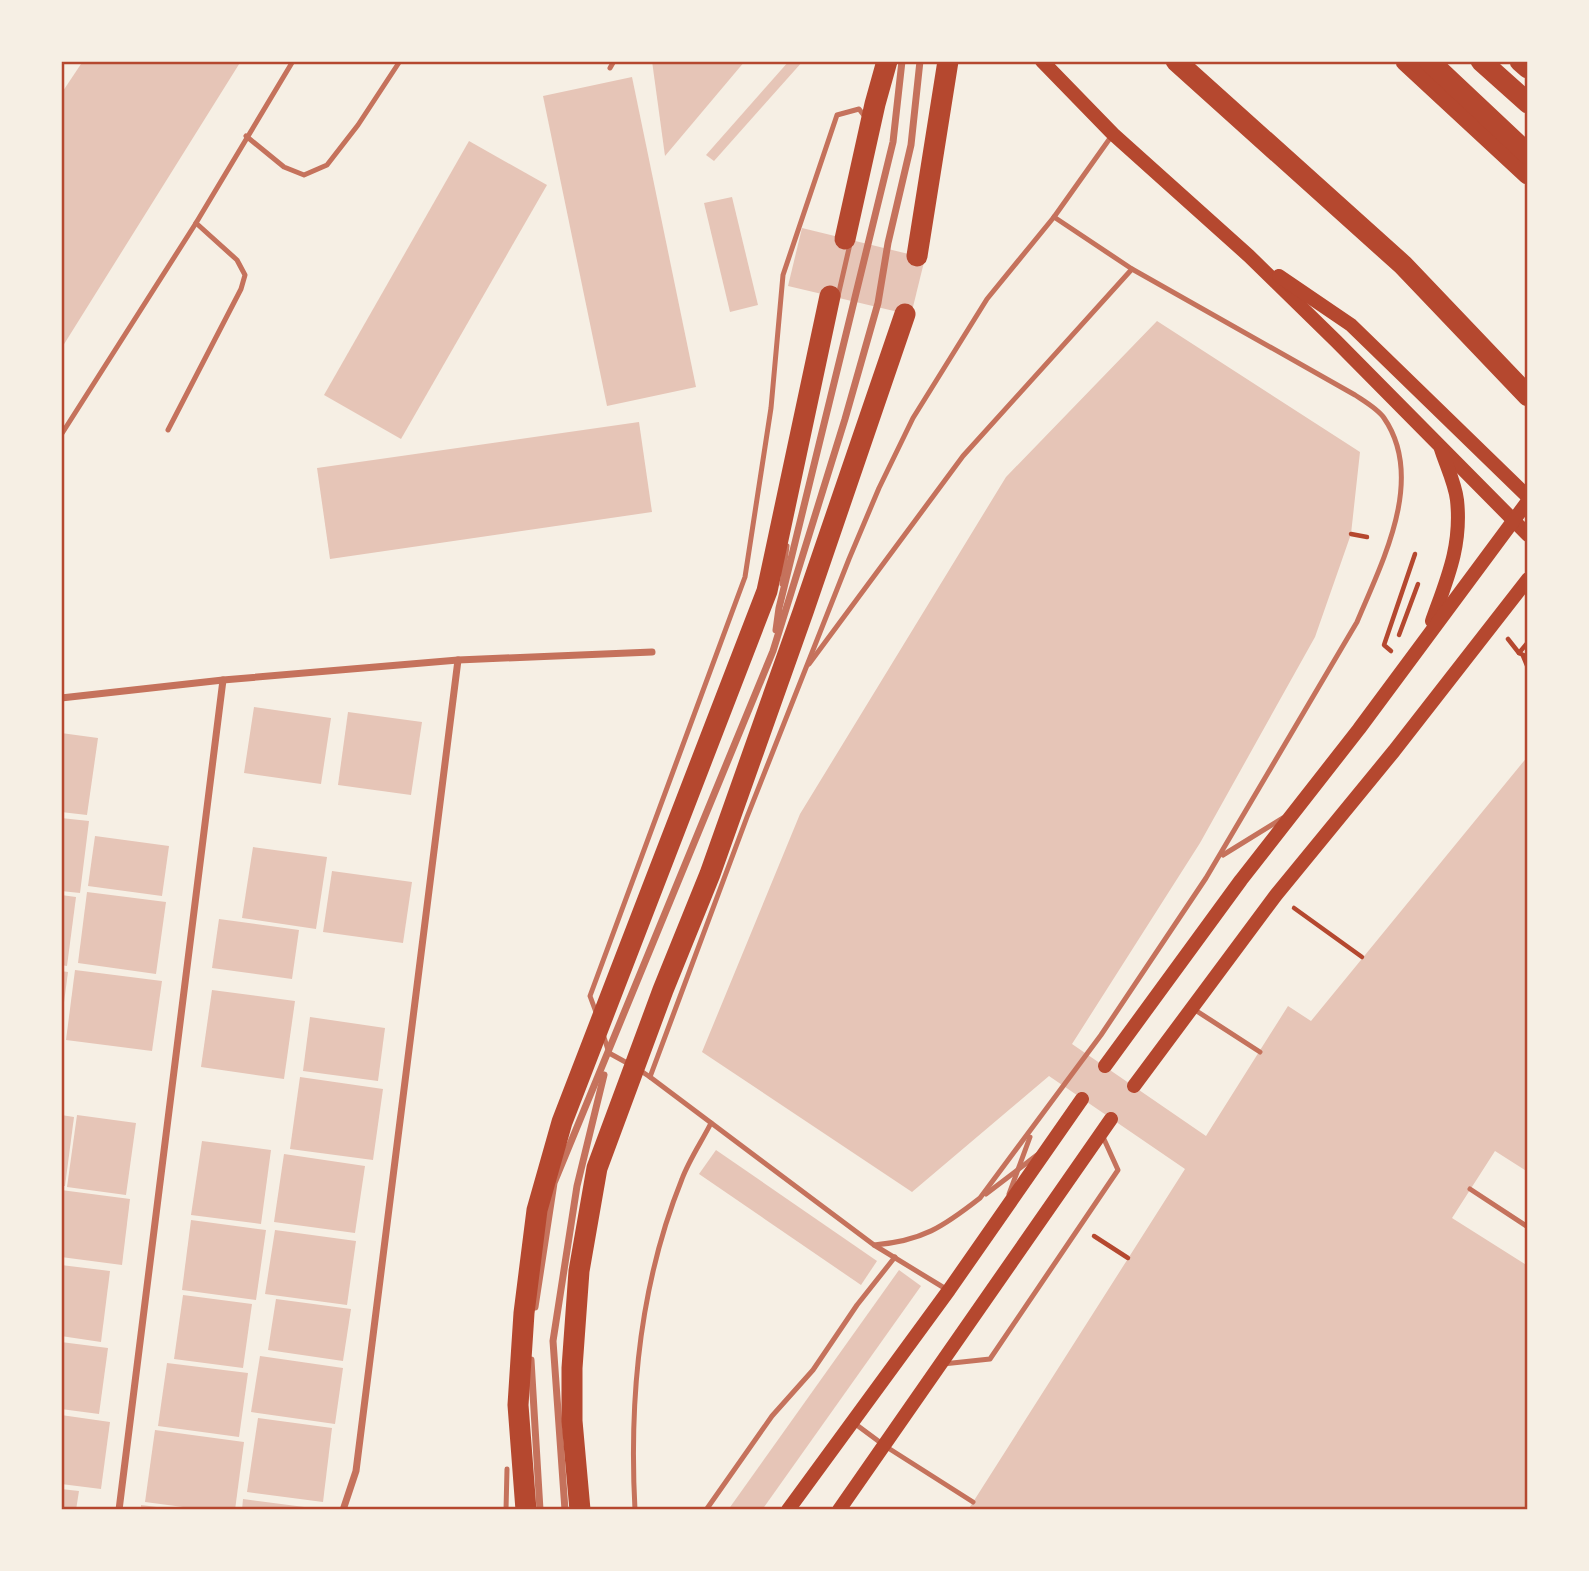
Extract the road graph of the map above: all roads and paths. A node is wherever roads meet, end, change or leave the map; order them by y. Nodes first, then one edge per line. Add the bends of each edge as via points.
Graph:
1 (293, 61) edge
2 (400, 61) edge
3 (614, 61) edge
4 (887, 61) edge
5 (902, 61) edge
6 (920, 61) edge
7 (948, 61) edge
8 (1042, 61) edge
9 (1176, 61) edge
10 (1406, 61) edge
11 (1429, 61) edge
12 (1481, 61) edge
13 (1520, 61) edge
14 (610, 68) dead end
15 (1528, 68) edge
16 (1528, 103) edge
17 (1113, 134) junction
18 (246, 136) junction
19 (1528, 154) edge
20 (1528, 174) edge
21 (1054, 217) junction
22 (196, 223) junction
23 (845, 239) dead end
24 (917, 256) dead end
25 (1249, 256) junction
26 (1132, 269) junction
27 (834, 297) joint
28 (905, 314) dead end
29 (832, 323) dead end
30 (1528, 397) edge
31 (168, 430) dead end
32 (61, 435) edge
33 (1440, 444) junction
34 (1528, 499) edge
35 (791, 515) dead end
36 (1514, 520) junction
37 (1351, 534) dead end
38 (1528, 536) edge
39 (1367, 537) dead end
40 (788, 542) dead end
41 (1415, 554) dead end
42 (1422, 575) dead end
43 (1528, 579) edge
44 (779, 608) junction
45 (1425, 639) junction
46 (1528, 642) edge
47 (773, 651) junction
48 (652, 652) dead end
49 (1525, 657) edge
50 (458, 660) junction
51 (809, 664) junction
52 (1528, 668) edge
53 (223, 680) junction
54 (61, 698) edge
55 (1295, 811) junction
56 (1220, 856) junction
57 (1276, 895) junction
58 (1362, 957) dead end
59 (1191, 1007) junction
60 (1260, 1052) dead end
61 (610, 1053) junction
62 (1105, 1066) dead end
63 (650, 1077) junction
64 (1134, 1086) dead end
65 (1082, 1099) dead end
66 (1111, 1119) dead end
67 (712, 1123) junction
68 (1032, 1131) junction
69 (1101, 1133) junction
70 (1050, 1144) junction
71 (1018, 1169) junction
72 (1470, 1189) dead end
73 (980, 1198) junction
74 (1001, 1215) junction
75 (1528, 1227) edge
76 (1091, 1235) dead end
77 (874, 1245) junction
78 (895, 1257) junction
79 (1128, 1258) dead end
80 (949, 1290) junction
81 (534, 1317) dead end
82 (532, 1330) dead end
83 (939, 1364) junction
84 (852, 1421) junction
85 (885, 1446) junction
86 (507, 1469) dead end
87 (973, 1502) dead end
88 (119, 1510) edge
89 (343, 1510) edge
90 (506, 1510) edge
91 (526, 1510) edge
92 (540, 1510) edge
93 (565, 1510) edge
94 (580, 1510) edge
95 (635, 1510) edge
96 (706, 1510) edge
97 (789, 1510) edge
98 (839, 1510) edge

1 - 18 lane
2 - 18 lane via 327,165 304,175 284,167
3 - 14 lane
4 - 23 highway
5 - 44 street via 893,142
6 - 47 street via 911,145 878,303
7 - 24 highway
8 - 17 main road
9 - 30 highway via 1403,265
10 - 20 highway
11 - 19 highway
12 - 16 highway
13 - 15 highway
17 - 21 lane
17 - 25 main road
18 - 22 lane
21 - 26 lane
21 - 51 lane via 987,299 913,418 874,500
22 - 31 lane via 237,260 245,275 242,289
22 - 32 lane
25 - 33 main road
25 - 34 main road via 1351,325
26 - 51 lane via 963,456
26 - 56 lane via 1354,395 1383,416 1403,465 1396,517 1357,622
27 - 61 lane via 875,132 859,109 837,116 783,275 771,408 745,577 590,996
27 - 91 highway via 767,591 562,1122 537,1210 518,1405
28 - 94 highway via 719,848 597,1168 579,1270 572,1368
29 - 35 lane via 798,462
33 - 36 main road
33 - 45 main road via 1457,498 1458,528 1455,559
34 - 36 main road
36 - 38 main road
36 - 45 main road
37 - 39 path
40 - 44 lane
41 - 42 path via 1384,645 1392,652
43 - 57 main road
44 - 47 street
45 - 55 main road
46 - 49 path via 1519,653
47 - 61 street
48 - 50 street
49 - 52 path
50 - 53 street
50 - 89 street via 356,1471
51 - 63 lane
53 - 54 street
53 - 88 street
55 - 56 lane
55 - 62 main road
56 - 68 lane
57 - 58 path
57 - 59 main road
59 - 60 lane
59 - 64 main road
61 - 63 lane
61 - 81 street via 554,1183
61 - 93 street via 577,1186 553,1341
63 - 67 lane
65 - 70 main road
66 - 69 main road
67 - 77 lane
67 - 95 lane via 682,1178 645,1311 636,1383
68 - 71 lane
68 - 73 lane
69 - 83 main road
69 - 83 lane via 1118,1170 990,1359
70 - 71 lane
70 - 74 main road
71 - 73 lane
71 - 74 lane
72 - 75 lane
73 - 77 lane via 925,1234
74 - 80 main road
76 - 79 path
77 - 78 lane
78 - 80 lane
78 - 96 lane
80 - 84 main road
82 - 92 street
83 - 85 main road
84 - 85 lane
84 - 97 main road
85 - 87 lane
85 - 98 main road
86 - 90 lane

